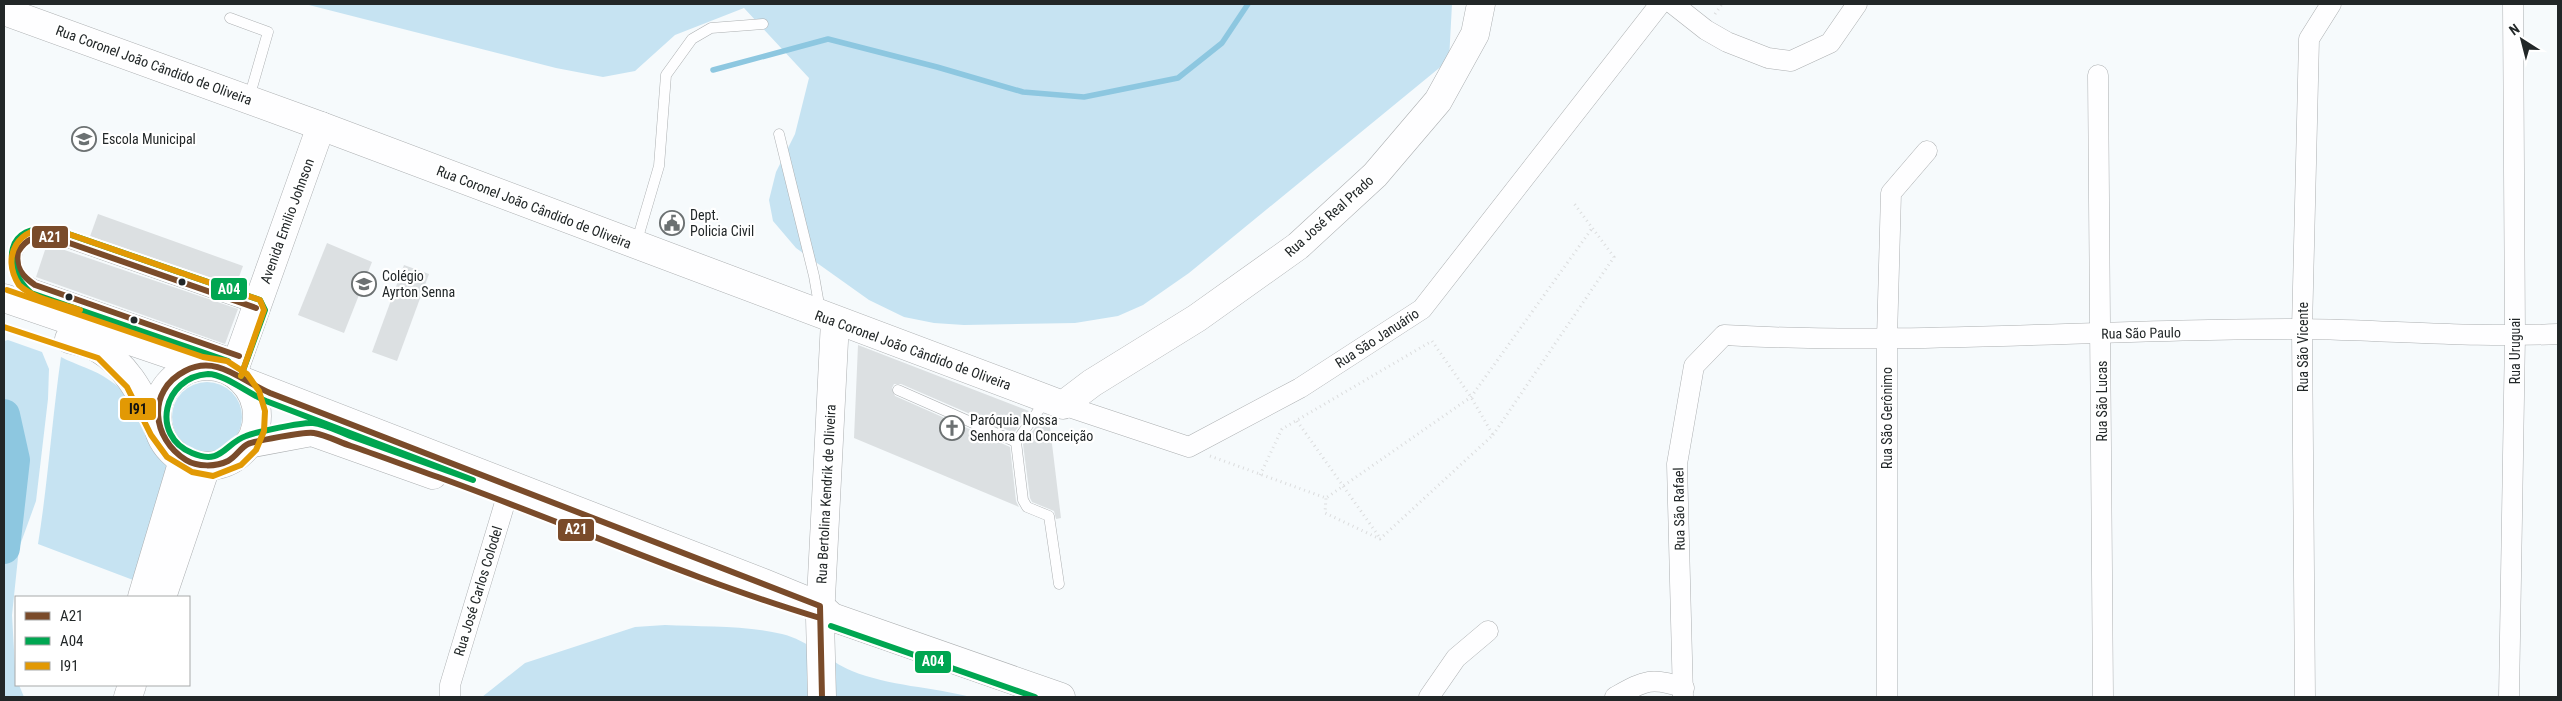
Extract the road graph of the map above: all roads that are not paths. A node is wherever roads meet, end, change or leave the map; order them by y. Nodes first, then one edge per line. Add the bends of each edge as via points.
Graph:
1 (1481, 4) edge
2 (1660, 4) edge
3 (1672, 4) edge
4 (1856, 4) edge
5 (2331, 4) edge
6 (2513, 4) edge
7 (4, 11) edge
8 (230, 18) dead end
9 (763, 24) dead end
10 (2098, 75) dead end
11 (249, 99) junction
12 (322, 126) junction
13 (778, 134) dead end
14 (1927, 151) dead end
15 (636, 245) junction
16 (4, 298) edge
17 (256, 308) junction
18 (4, 318) edge
19 (828, 318) junction
20 (2302, 329) junction
21 (2102, 334) junction
22 (2558, 334) edge
23 (1724, 335) joint
24 (2515, 336) junction
25 (1887, 338) junction
26 (201, 365) junction
27 (239, 370) junction
28 (898, 390) dead end
29 (1055, 402) junction
30 (157, 425) junction
31 (1016, 442) junction
32 (248, 444) junction
33 (194, 463) junction
34 (508, 494) junction
35 (1059, 584) dead end
36 (142, 596) edge
37 (162, 596) edge
38 (824, 614) junction
39 (1488, 631) dead end
40 (1684, 692) edge
41 (450, 697) edge
42 (822, 697) edge
43 (1061, 697) edge
44 (1429, 697) edge
45 (1615, 697) edge
46 (1887, 697) edge
47 (2103, 697) edge
48 (2305, 697) edge
49 (2509, 697) edge

1 - 29 street, Rua José Real Prado via 1475,34 1438,101 1375,175 1298,246 1197,318
2 - 29 street, Rua São Januário via 1422,309 1300,388 1189,447
3 - 4 street via 1727,42 1768,58 1790,62 1830,43
5 - 20 street, Rua São Vicente via 2309,40
6 - 24 street, Rua Uruguai
7 - 11 street, Rua Coronel João Cândido de Oliveira
8 - 11 lane via 268,32
9 - 15 lane via 710,28 692,38 666,75 658,166
10 - 21 street, Rua São Lucas
11 - 12 street, Rua Coronel João Cândido de Oliveira
12 - 15 street, Rua Coronel João Cândido de Oliveira
12 - 17 street, Avenida Emilio Johnson
13 - 19 lane
14 - 25 street, Rua São Gerônimo via 1892,193
15 - 19 street, Rua Coronel João Cândido de Oliveira
16 - 26 street
17 - 27 street, Avenida Emilio Johnson
17 - 27 lane via 52,237 32,237 18,252 16,262 25,280
18 - 30 street via 98,348 133,380
19 - 29 street, Rua Coronel João Cândido de Oliveira
19 - 38 street, Rua Bertolina Kendrik de Oliveira
20 - 21 street, Rua São Paulo
20 - 24 street, Rua São Paulo
20 - 48 street, Rua São Vicente
21 - 25 street, Rua São Paulo
21 - 47 street, Rua São Lucas
22 - 24 street, Rua São Paulo
23 - 25 street, Rua São Paulo
23 - 40 street, Rua São Rafael via 1694,366 1677,464
24 - 49 street, Rua Uruguai
25 - 46 street, Rua São Gerônimo
26 - 27 street
26 - 30 street via 178,375 162,393 157,408
27 - 32 street via 253,395 257,412
27 - 34 street
28 - 31 lane
29 - 31 lane
30 - 33 street via 171,451
31 - 35 lane via 1023,500 1027,507 1049,516
32 - 33 street via 240,454 219,466
32 - 34 street via 312,432
33 - 36 street
33 - 37 street
34 - 38 street
34 - 41 street, Rua José Carlos Colodel via 450,685
38 - 42 street, Rua Bertolina Kendrik de Oliveira
38 - 43 street
39 - 44 street via 1456,658
40 - 45 street via 1665,681 1644,681

